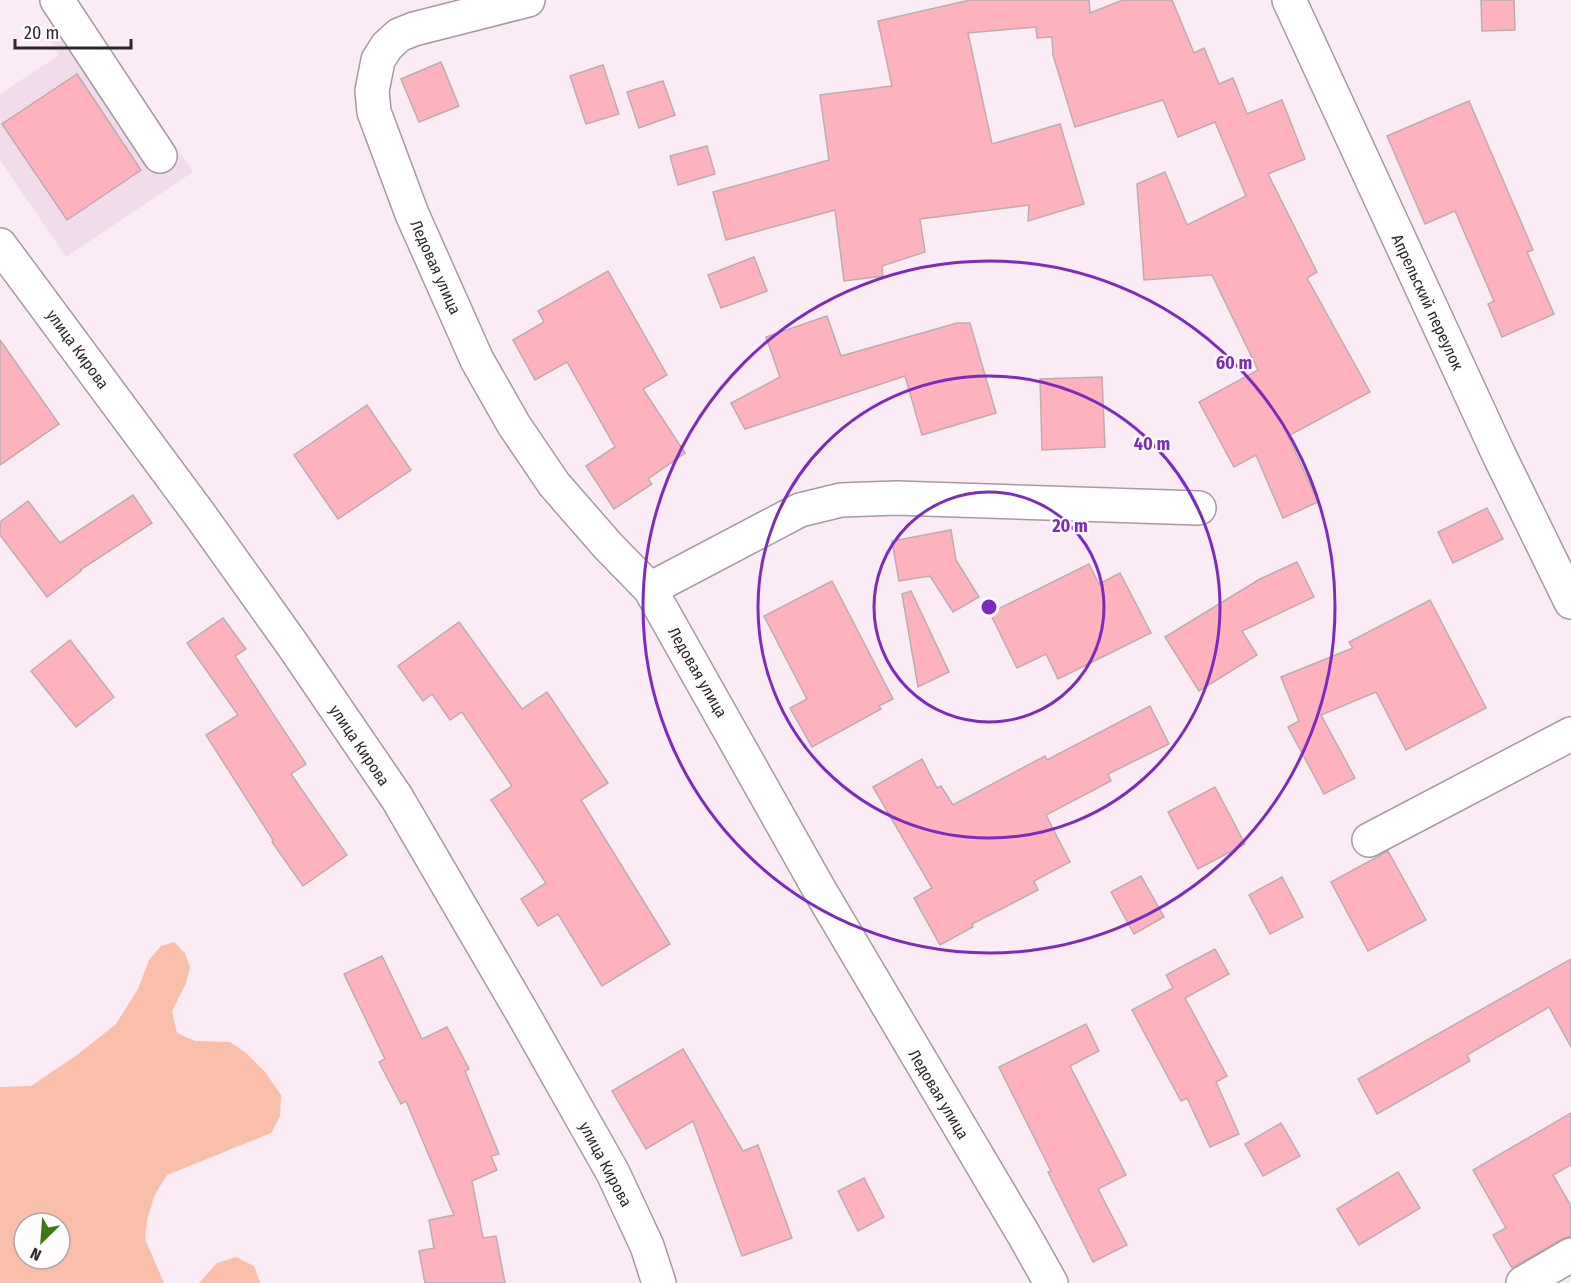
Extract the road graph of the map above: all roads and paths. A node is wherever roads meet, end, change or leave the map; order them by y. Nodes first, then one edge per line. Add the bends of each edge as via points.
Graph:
1 (57, 0) edge
2 (528, 0) edge
3 (1289, 0) edge
4 (160, 156) dead end
5 (0, 245) edge
6 (1198, 508) dead end
7 (650, 589) junction
8 (1571, 602) edge
9 (1571, 734) edge
10 (1369, 840) dead end
11 (1571, 1255) edge
12 (659, 1283) edge
13 (1051, 1283) edge
14 (1523, 1283) edge

1 - 4 street
2 - 7 street, Ледовая улица via 399,35 378,60 372,91 378,122 412,214 477,360 514,425 554,484
3 - 8 street, Апрельский переулок via 1494,445
5 - 12 street, улица Кирова via 292,644 397,798 613,1173 647,1246
6 - 7 street via 896,498 841,500 800,510
7 - 13 street, Ледовая улица via 819,889
9 - 10 street
11 - 14 street

